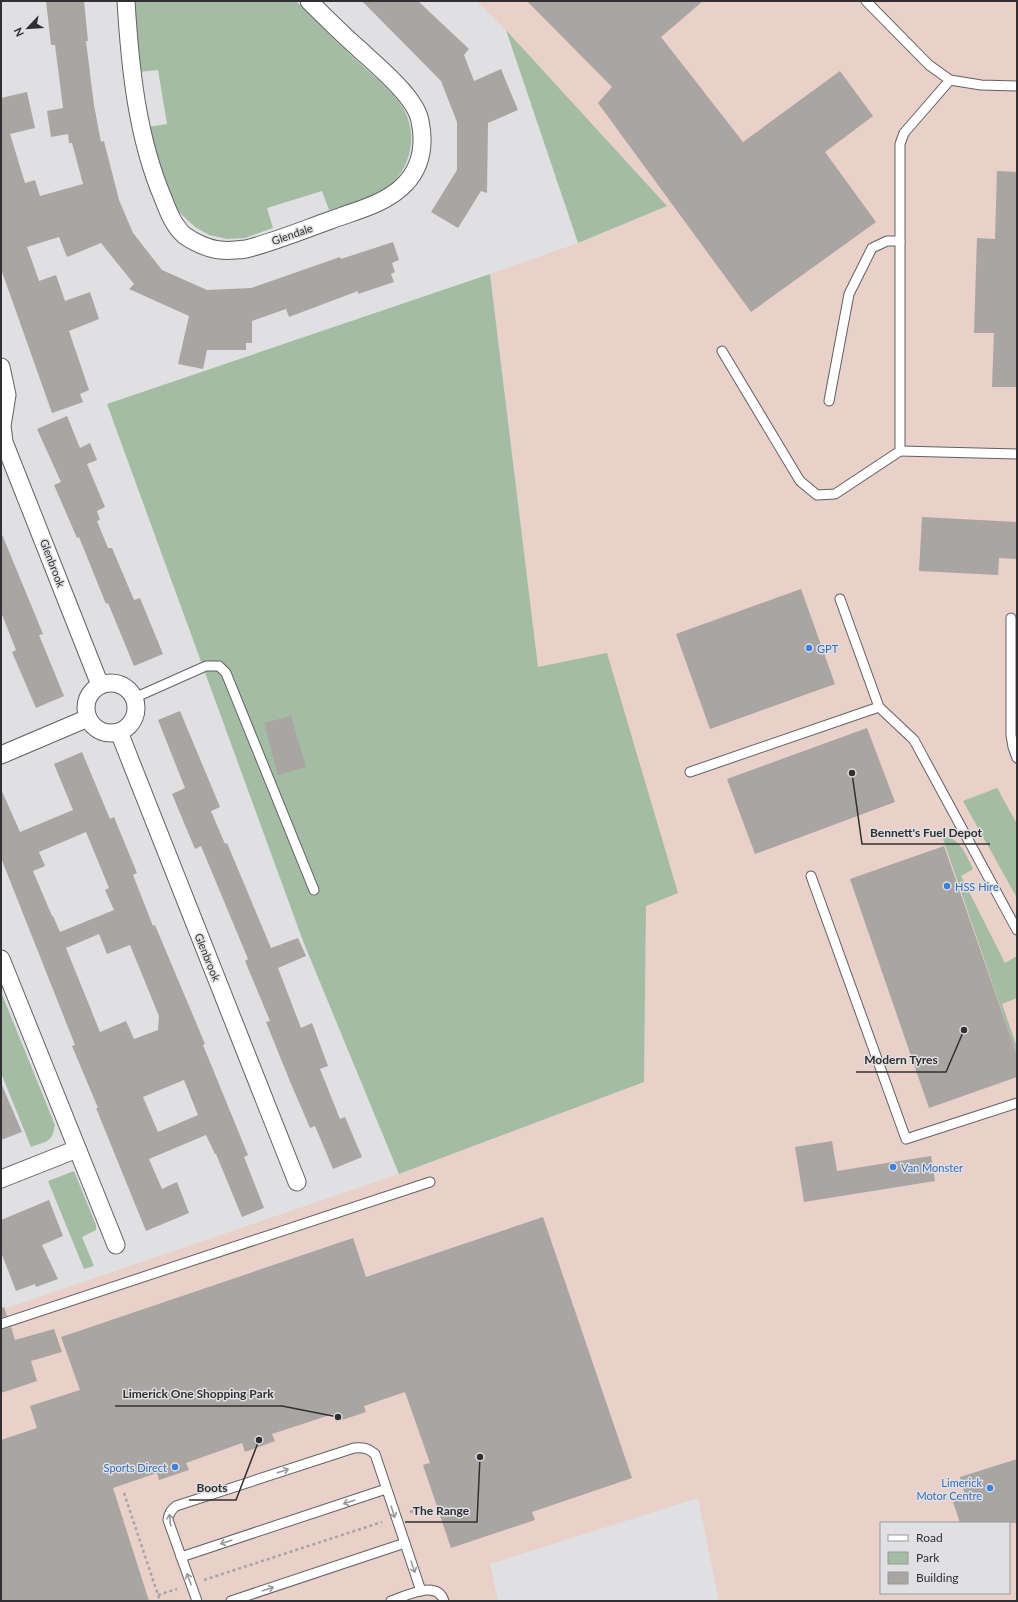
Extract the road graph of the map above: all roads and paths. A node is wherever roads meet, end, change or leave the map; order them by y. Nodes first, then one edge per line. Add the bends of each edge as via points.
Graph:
1 (126, 1) edge
2 (309, 1) edge
3 (866, 1) edge
4 (950, 80) junction
5 (1017, 86) edge
6 (900, 241) junction
7 (722, 352) dead end
8 (1, 367) edge
9 (829, 401) dead end
10 (900, 451) junction
11 (1017, 454) edge
12 (840, 600) dead end
13 (1011, 618) dead end
14 (100, 685) junction
15 (134, 698) junction
16 (879, 707) junction
17 (88, 718) junction
18 (119, 732) junction
19 (1, 755) edge
20 (1017, 758) edge
21 (690, 772) dead end
22 (811, 876) dead end
23 (314, 890) dead end
24 (1017, 930) edge
25 (1, 961) edge
26 (1017, 1103) edge
27 (77, 1150) junction
28 (1, 1178) edge
29 (297, 1182) dead end
30 (430, 1182) dead end
31 (116, 1245) dead end
32 (1, 1324) edge
33 (386, 1489) junction
34 (124, 1493) dead end
35 (424, 1508) dead end
36 (395, 1517) junction
37 (405, 1544) junction
38 (181, 1557) junction
39 (191, 1584) junction
40 (421, 1591) junction
41 (158, 1595) junction
42 (160, 1601) edge
43 (196, 1601) edge
44 (231, 1601) edge
45 (391, 1601) edge
46 (444, 1601) edge

1 - 2 street, Glendale via 128,45 137,102 147,156 159,190 171,218 184,235 202,245 220,250 244,249 374,204 389,197 402,186 420,162 423,144 420,120 410,100
3 - 4 lane via 929,65
4 - 5 lane via 981,85
4 - 6 lane via 904,133 900,144
6 - 9 lane via 888,241 872,248 849,294
6 - 10 lane
7 - 10 lane via 800,481 817,495 835,494
8 - 14 street, Glenbrook via 7,395 2,426 4,442
10 - 11 lane
12 - 16 lane
13 - 20 lane via 1011,735 1012,747
14 - 15 street via 116,683 130,691
14 - 17 street via 89,696 86,711
15 - 18 street via 136,713 133,721
15 - 23 lane via 206,666 219,666 226,673
16 - 21 lane
16 - 24 lane via 914,740
17 - 18 street via 98,730 106,733
17 - 19 street
18 - 29 street, Glenbrook
22 - 26 lane via 906,1140
25 - 27 street
27 - 28 street
27 - 31 street
30 - 32 lane
33 -> 36 lane
33 -> 38 lane
38 -> 33 lane via 168,1520 169,1514 176,1506 362,1447 375,1454
34 - 41 path
35 - 36 path
36 - 37 lane
36 - 39 path
37 -> 40 lane
44 -> 37 lane
39 -> 38 lane
39 - 41 path
39 - 43 lane
40 - 45 lane
40 - 46 lane via 429,1588 436,1591
41 - 42 path

